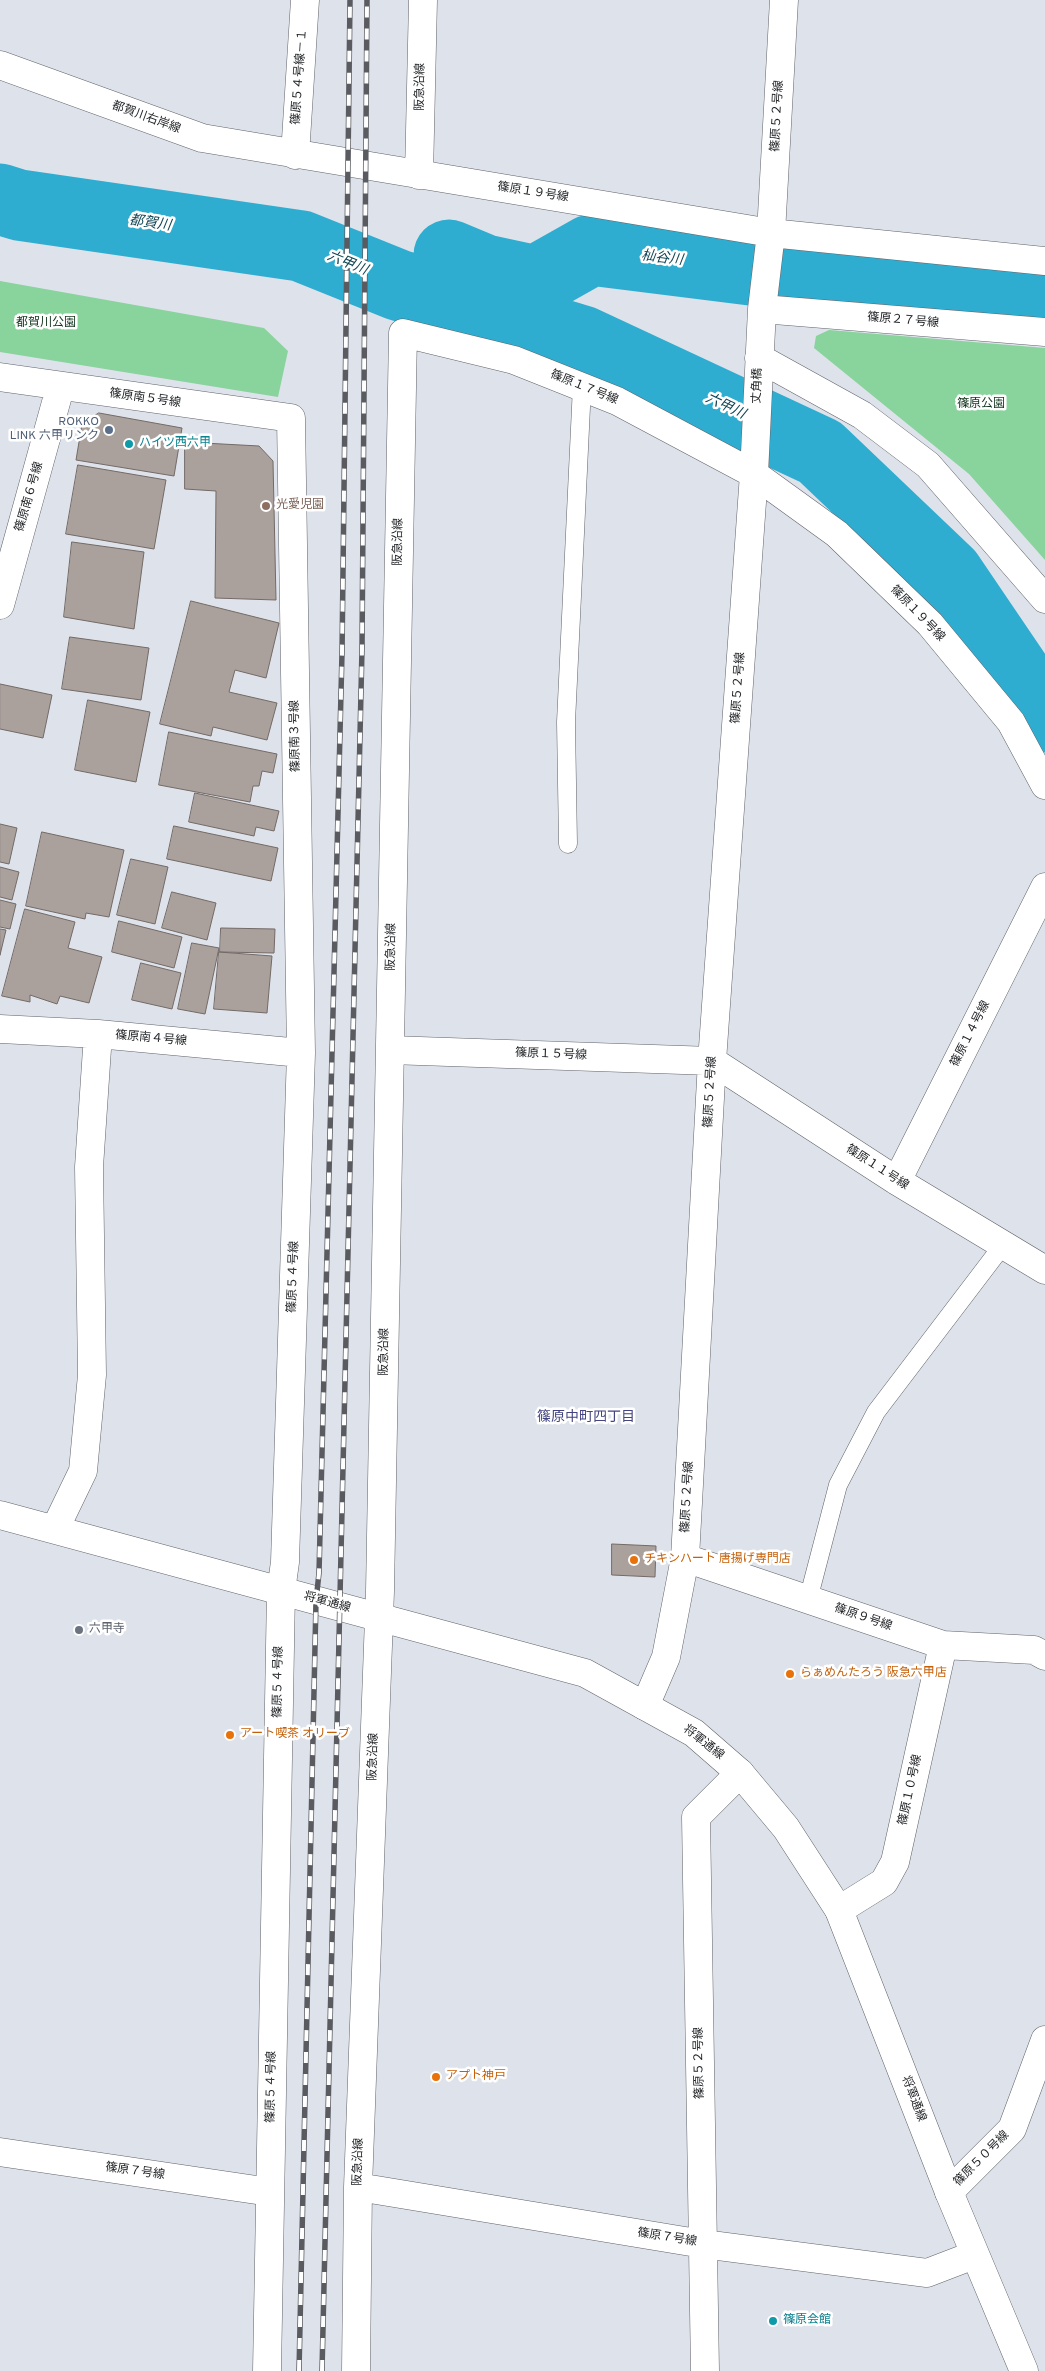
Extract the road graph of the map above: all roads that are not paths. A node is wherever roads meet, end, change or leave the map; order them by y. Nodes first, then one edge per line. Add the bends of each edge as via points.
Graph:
1 (305, 0) edge
2 (423, 0) edge
3 (784, 0) edge
4 (0, 65) edge
5 (295, 155) junction
6 (419, 174) junction
7 (772, 233) junction
8 (1045, 261) edge
9 (762, 309) junction
10 (1045, 332) edge
11 (403, 333) joint
12 (759, 358) junction
13 (0, 378) edge
14 (582, 386) junction
15 (60, 388) junction
16 (291, 418) joint
17 (754, 474) junction
18 (1045, 599) edge
19 (0, 606) edge
20 (1045, 785) edge
21 (568, 844) dead end
22 (1045, 886) edge
23 (0, 1029) edge
24 (98, 1034) junction
25 (390, 1050) junction
26 (301, 1053) junction
27 (712, 1061) junction
28 (897, 1181) junction
29 (1003, 1245) junction
30 (1045, 1270) edge
31 (0, 1514) edge
32 (55, 1529) junction
33 (685, 1558) junction
34 (281, 1591) junction
35 (808, 1600) junction
36 (380, 1618) junction
37 (943, 1645) junction
38 (1045, 1656) edge
39 (645, 1706) junction
40 (740, 1773) junction
41 (839, 1910) junction
42 (1045, 2040) edge
43 (0, 2152) edge
44 (358, 2187) junction
45 (270, 2192) junction
46 (949, 2192) junction
47 (703, 2244) junction
48 (974, 2255) junction
49 (267, 2371) edge
50 (356, 2371) edge
51 (705, 2371) edge
52 (1024, 2371) edge

1 - 5 street, 篠原５４号線－１
2 - 6 street, 阪急沿線
3 - 7 street, 篠原５２号線
4 - 5 street, 都賀川右岸線 via 202,138
5 - 6 street, 篠原１９号線
6 - 7 street, 篠原１９号線
7 - 8 street
7 - 9 street, 篠原５２号線
9 - 10 street, 篠原２７号線
9 - 12 street
11 - 14 street, 篠原１７号線 via 514,360
11 - 25 street, 阪急沿線
12 - 17 street, 丈角橋
12 - 18 street via 862,415 928,465
13 - 15 street, 篠原南５号線
14 - 17 street, 篠原１７号線 via 617,401
14 - 21 lane via 566,722
15 - 16 street, 篠原南５号線
15 - 19 street, 篠原南６号線
16 - 26 street, 篠原南３号線
17 - 20 street, 篠原１９号線 via 837,534 930,624 1012,722
17 - 27 street, 篠原５２号線
22 - 28 street, 篠原１４号線
23 - 24 street, 篠原南４号線
24 - 26 street, 篠原南４号線
24 - 32 street via 89,1167 92,1375 83,1471
25 - 27 street, 篠原１５号線
25 - 36 street, 阪急沿線
26 - 34 street, 篠原５４号線 via 285,1552
27 - 28 street, 篠原１１号線
27 - 33 street, 篠原５２号線
28 - 29 street, 篠原１１号線
29 - 30 street, 篠原１１号線
29 - 35 lane via 876,1412 838,1485
31 - 32 street, 将軍通線
32 - 34 street, 将軍通線
33 - 35 street, 篠原９号線
33 - 39 street, 篠原５２号線 via 666,1657
34 - 36 street, 将軍通線
34 - 45 street, 篠原５４号線
35 - 37 street, 篠原９号線
36 - 39 street, 将軍通線 via 586,1674
36 - 44 street, 阪急沿線
37 - 38 street, 篠原９号線 via 1034,1650
37 - 41 street, 篠原１０号線 via 895,1862 884,1882
39 - 40 street, 将軍通線 via 694,1733
40 - 41 street, 将軍通線 via 786,1828
40 - 47 street, 篠原５２号線 via 696,1817
41 - 46 street, 将軍通線
42 - 46 street, 篠原５０号線 via 1012,2128
43 - 45 street, 篠原７号線
44 - 47 street, 篠原７号線
44 - 50 street, 阪急沿線
45 - 49 street, 篠原５４号線
46 - 48 street, 将軍通線
47 - 48 street, 篠原７号線 via 927,2273
47 - 51 street, 篠原５２号線
48 - 52 street, 将軍通線

